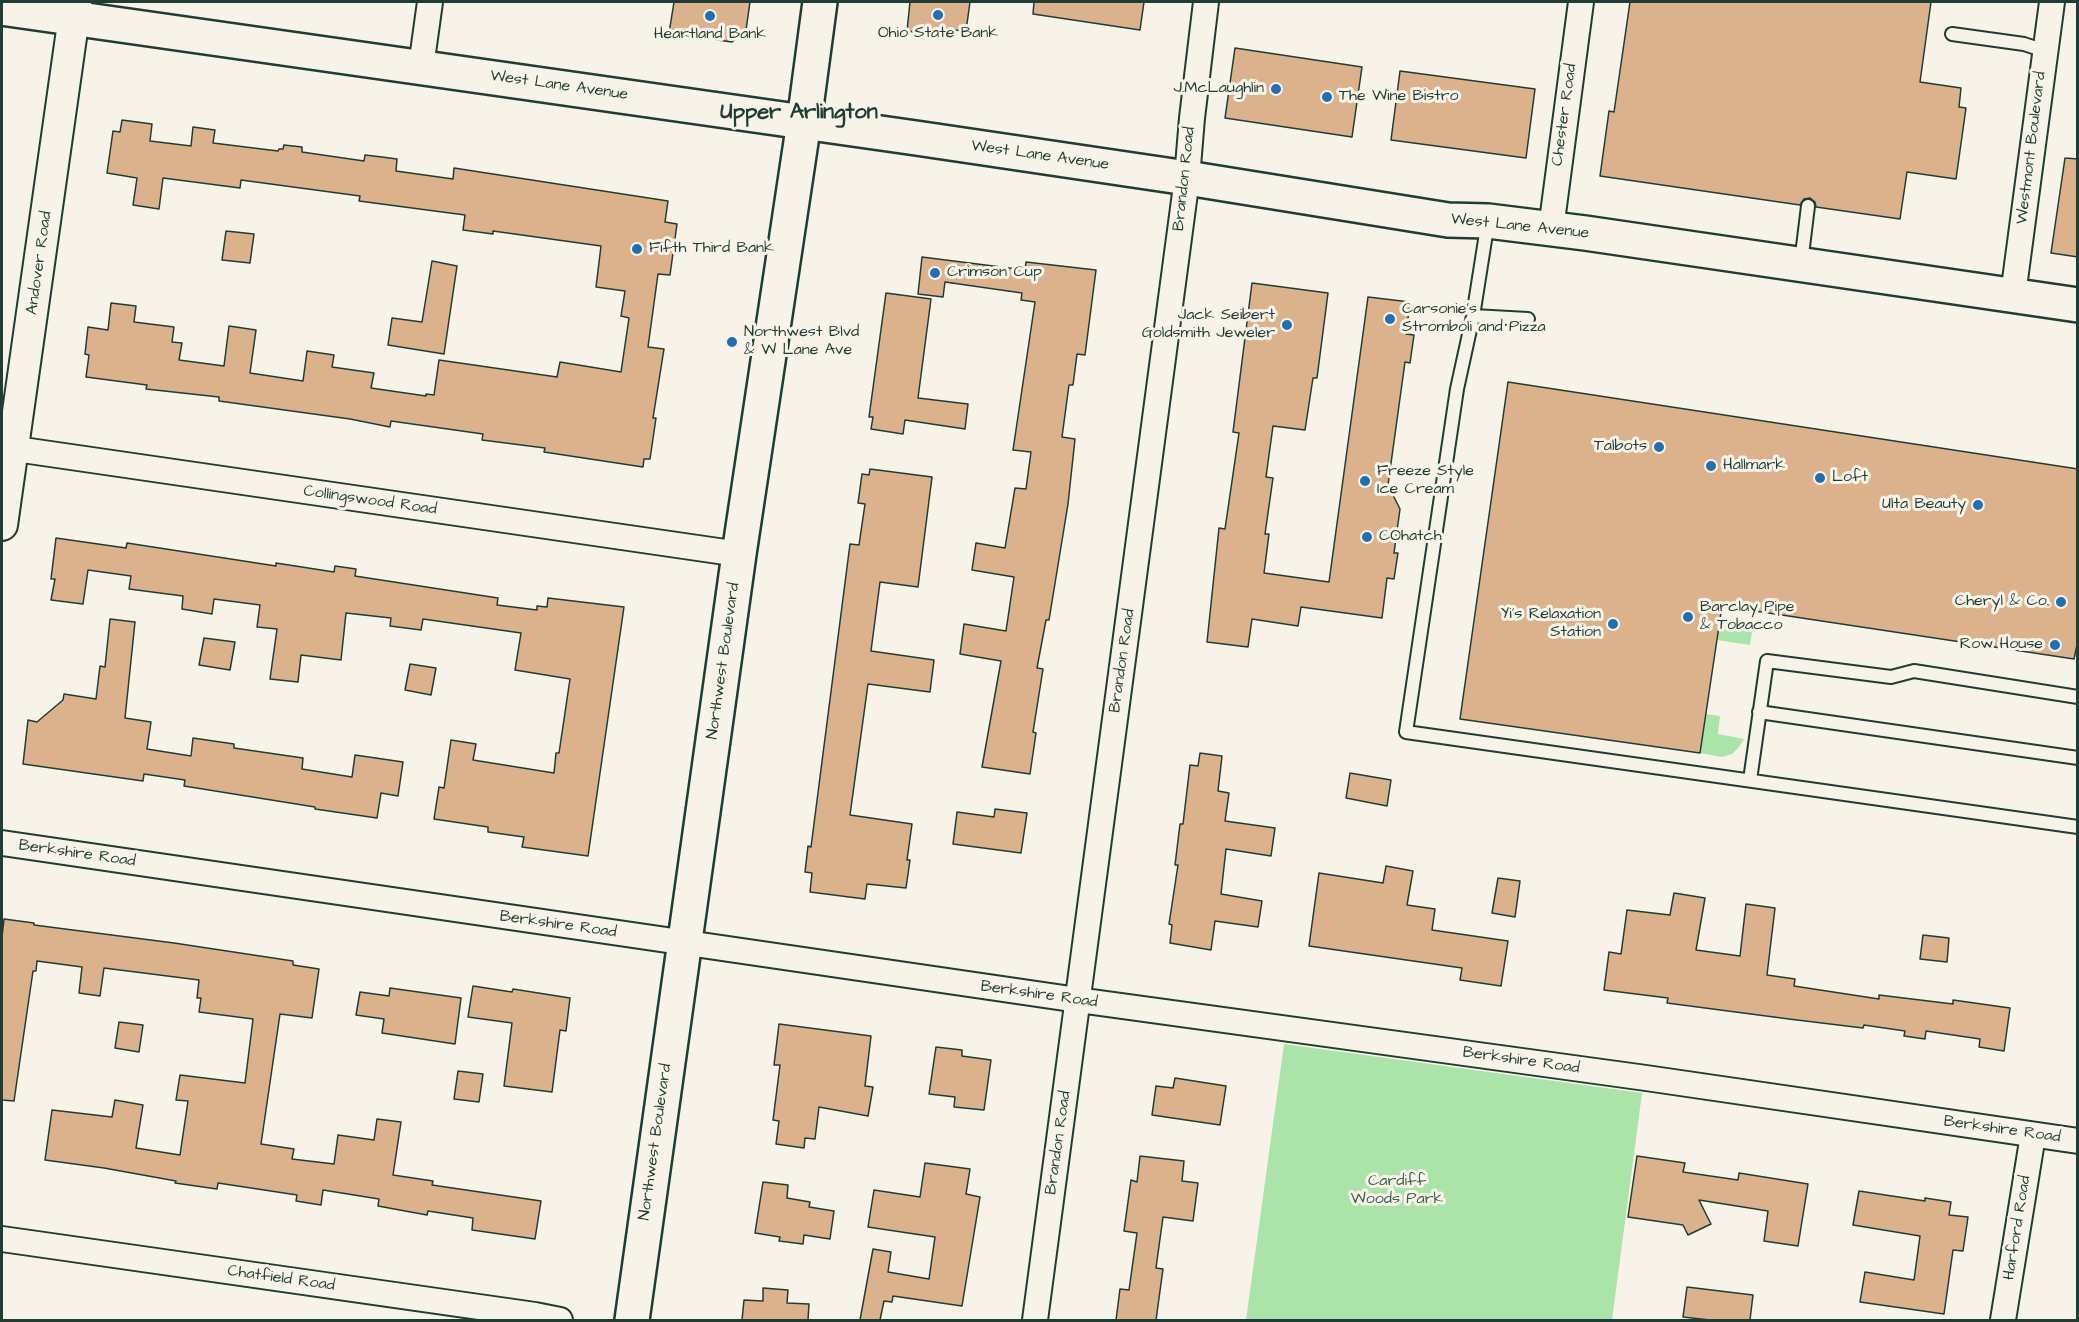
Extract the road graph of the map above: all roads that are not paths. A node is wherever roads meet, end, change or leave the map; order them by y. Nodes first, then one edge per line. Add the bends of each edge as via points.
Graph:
1 (430, 2) edge
2 (820, 2) edge
3 (1206, 2) edge
4 (1581, 2) edge
5 (2052, 2) edge
6 (2, 8) edge
7 (75, 10) edge
8 (1952, 34) dead end
9 (2045, 51) junction
10 (421, 67) junction
11 (804, 122) junction
12 (1187, 178) junction
13 (1808, 206) dead end
14 (1488, 222) junction
15 (1551, 229) junction
16 (1801, 265) junction
17 (2013, 295) junction
18 (2078, 304) edge
19 (1473, 316) junction
20 (1528, 319) dead end
21 (7, 448) edge
22 (2, 525) edge
23 (739, 554) junction
24 (2078, 698) edge
25 (1759, 711) junction
26 (2078, 758) edge
27 (1750, 780) junction
28 (2078, 827) edge
29 (2, 843) edge
30 (685, 943) junction
31 (1078, 1000) junction
32 (2033, 1135) junction
33 (2078, 1141) edge
34 (2, 1239) edge
35 (560, 1320) edge
36 (632, 1320) edge
37 (1035, 1320) edge
38 (2003, 1320) edge

1 - 10 street
2 - 11 main road, Northwest Boulevard
3 - 12 street, Brandon Road
4 - 15 street, Chester Road
5 - 9 street, Westmont Boulevard
6 - 7 main road, West Lane Avenue
7 - 10 main road, West Lane Avenue
7 - 21 street, Andover Road
8 - 9 lane via 2024,44
9 - 17 street, Westmont Boulevard
10 - 11 main road, West Lane Avenue
11 - 12 main road, West Lane Avenue
11 - 23 main road, Northwest Boulevard
12 - 14 main road, West Lane Avenue via 1448,220
12 - 31 street, Brandon Road
13 - 16 lane
14 - 15 main road, West Lane Avenue
14 - 19 lane
15 - 16 main road, West Lane Avenue
16 - 17 main road, West Lane Avenue
17 - 18 main road, West Lane Avenue
19 - 20 lane
19 - 27 lane via 1457,389 1406,732
21 - 22 street, Andover Road
21 - 23 street, Collingswood Road
23 - 30 main road, Northwest Boulevard
24 - 25 lane via 1914,671 1891,677 1767,661
25 - 26 lane
25 - 27 lane
27 - 28 lane
29 - 30 street, Berkshire Road
30 - 31 street, Berkshire Road
30 - 36 main road, Northwest Boulevard
31 - 32 street, Berkshire Road
31 - 37 street, Brandon Road
32 - 33 street, Berkshire Road
32 - 38 street, Harford Road
34 - 35 street, Chatfield Road

